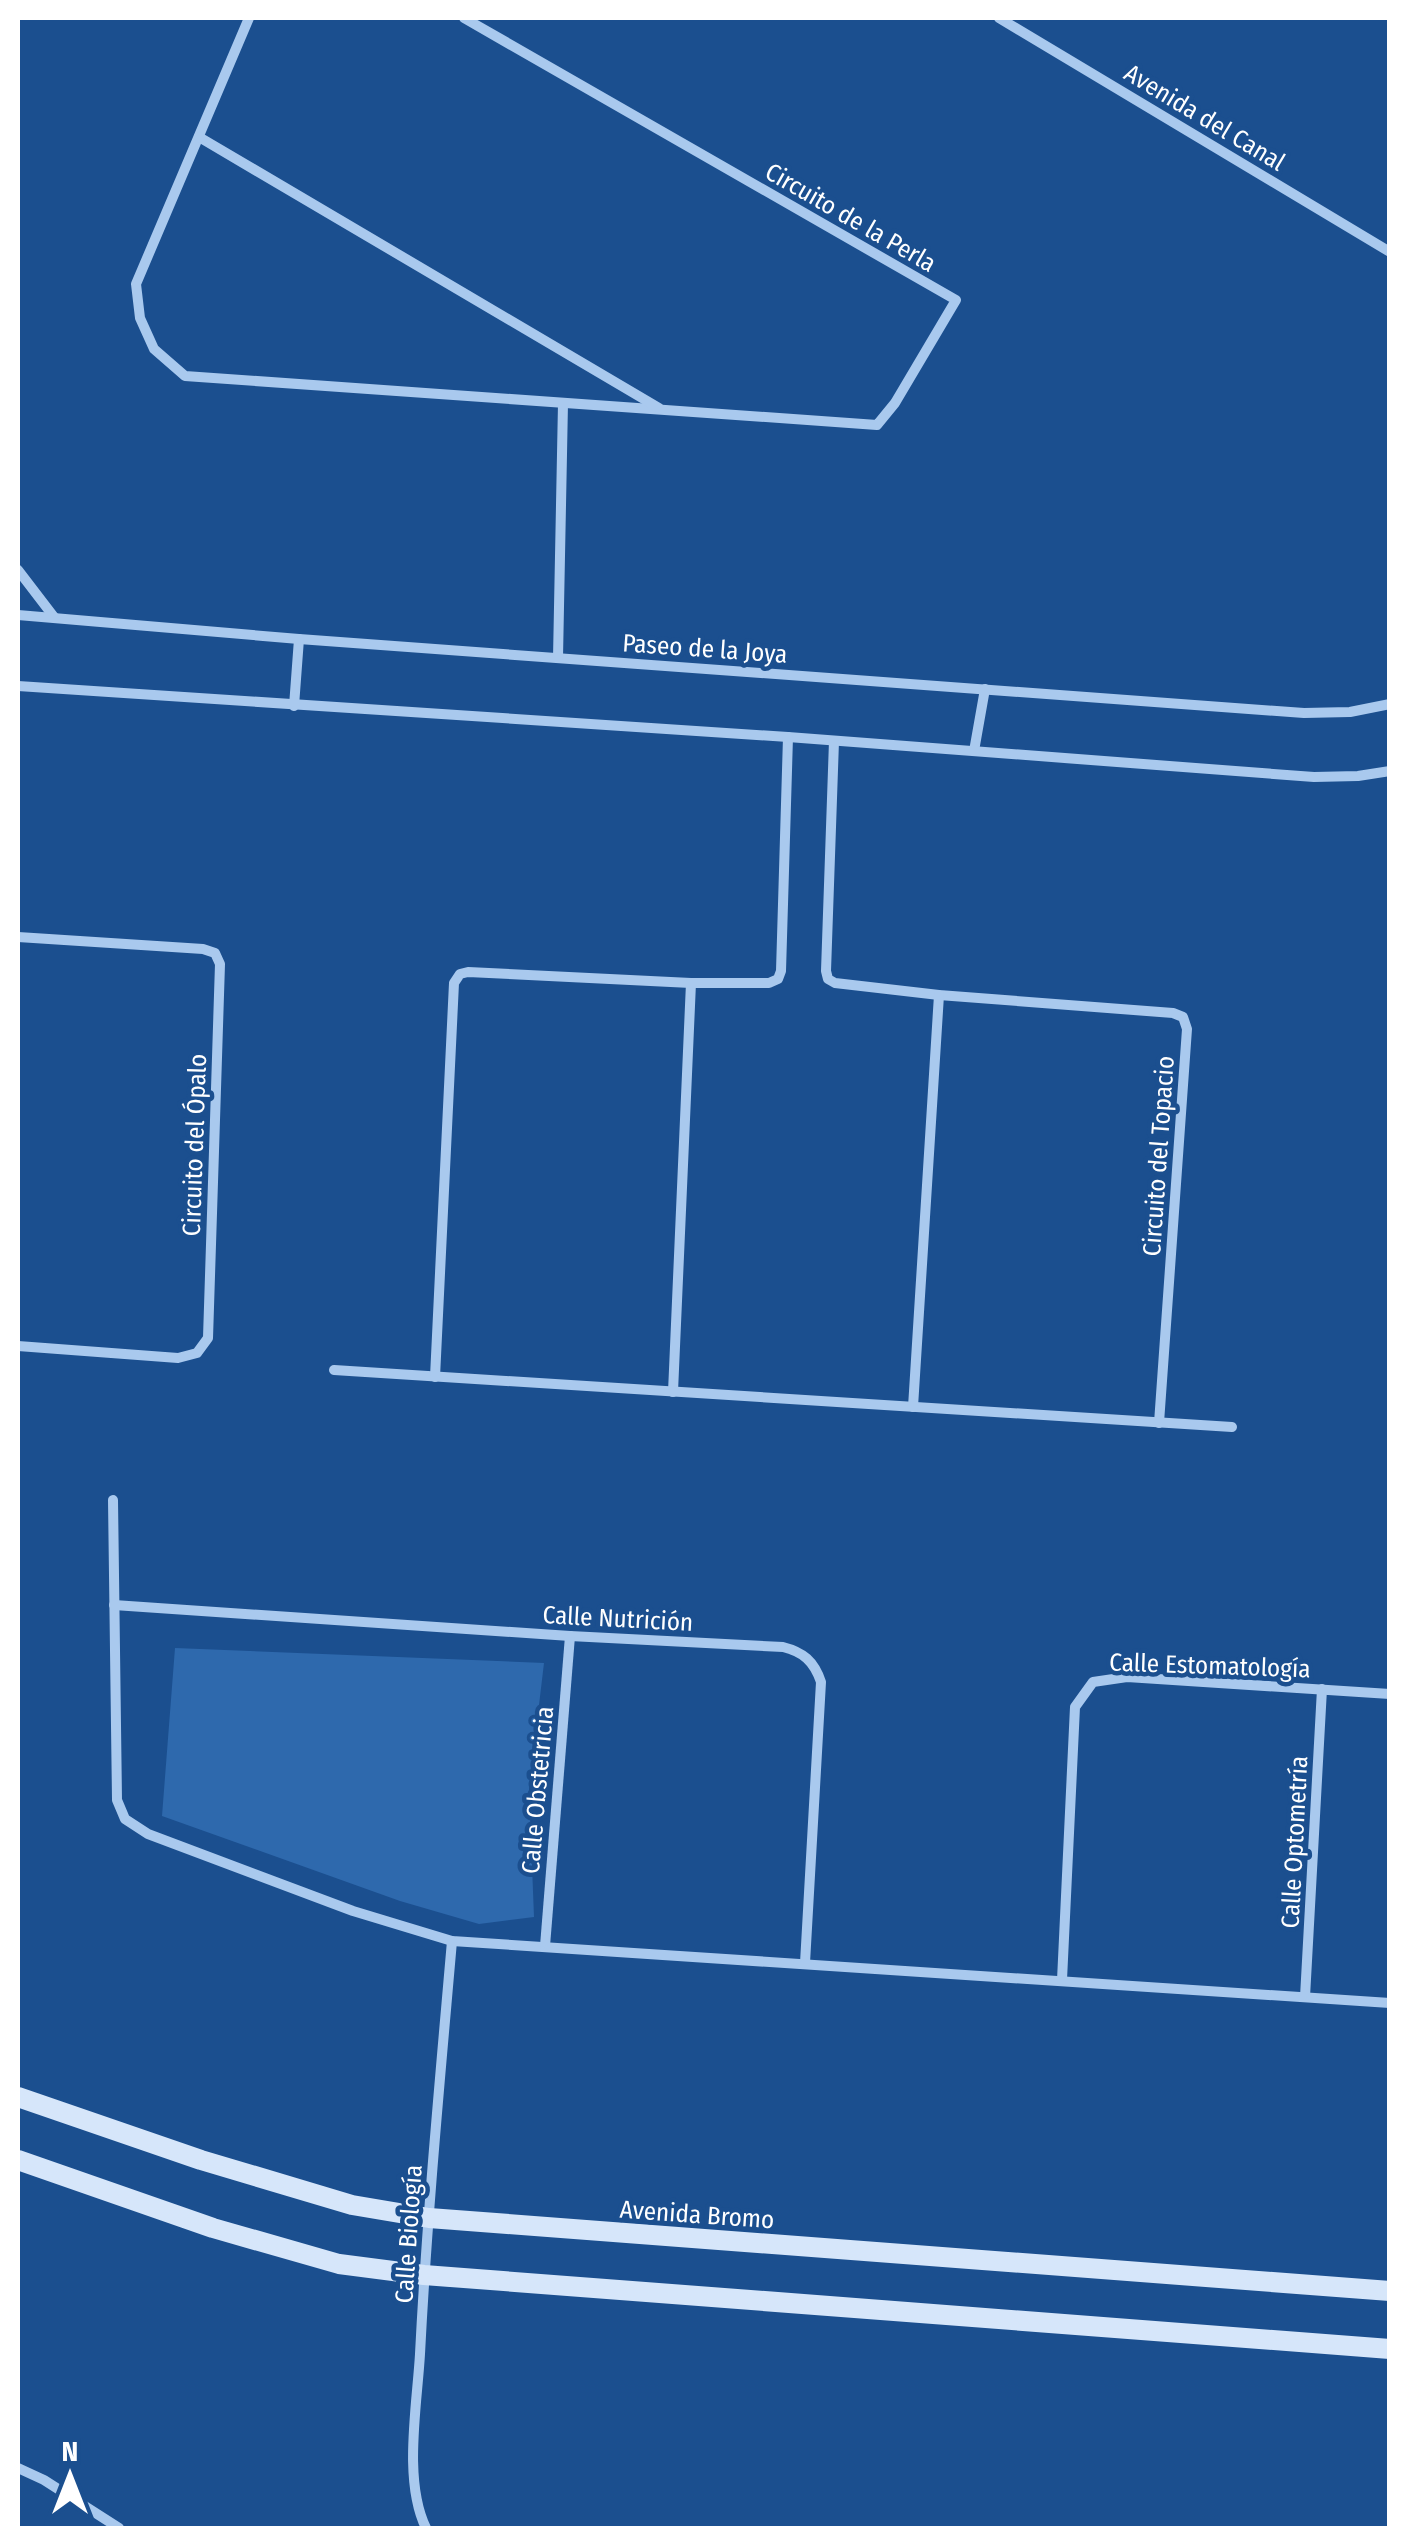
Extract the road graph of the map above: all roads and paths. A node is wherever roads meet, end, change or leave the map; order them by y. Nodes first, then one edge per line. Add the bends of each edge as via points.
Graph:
1 (249, 18) edge
2 (464, 18) edge
3 (1000, 18) edge
4 (199, 137) junction
5 (1390, 252) edge
6 (563, 403) junction
7 (662, 410) junction
8 (18, 570) edge
9 (18, 614) edge
10 (54, 617) junction
11 (299, 639) junction
12 (558, 658) junction
13 (18, 686) edge
14 (985, 689) junction
15 (1390, 704) edge
16 (294, 706) junction
17 (788, 738) junction
18 (834, 741) junction
19 (974, 750) junction
20 (1390, 771) edge
21 (18, 937) edge
22 (691, 983) junction
23 (940, 994) junction
24 (18, 1346) edge
25 (334, 1370) dead end
26 (435, 1377) junction
27 (673, 1392) junction
28 (912, 1407) junction
29 (1159, 1423) junction
30 (1232, 1427) dead end
31 (112, 1500) dead end
32 (114, 1605) junction
33 (570, 1636) junction
34 (1322, 1689) junction
35 (1390, 1694) edge
36 (452, 1941) junction
37 (545, 1946) junction
38 (804, 1963) junction
39 (1062, 1980) junction
40 (1305, 1997) junction
41 (1390, 2002) edge
42 (18, 2098) edge
43 (18, 2160) edge
44 (429, 2218) junction
45 (424, 2275) junction
46 (1390, 2292) edge
47 (1390, 2349) edge
48 (18, 2468) edge
49 (120, 2528) edge
50 (426, 2528) edge

1 - 4 street, Circuito de la Perla
2 - 7 street, Circuito de la Perla via 956,300 877,425
3 - 5 street, Avenida del Canal
4 - 6 street, Circuito de la Perla via 136,284 140,318 154,349 185,376
4 - 7 street, Circuito de la Perla
6 - 7 street, Circuito de la Perla
6 - 12 street
8 - 10 street
9 - 10 street, Paseo de la Joya
10 - 11 street, Paseo de la Joya
11 - 12 street, Paseo de la Joya
11 - 16 street
12 - 14 street, Paseo de la Joya
13 - 16 street
14 - 15 street, Paseo de la Joya via 1304,713
14 - 19 street
16 - 17 street
17 - 18 street
17 - 22 street via 778,980
18 - 19 street
18 - 23 street, Circuito del Topacio via 828,979
19 - 20 street via 1314,777
21 - 24 street, Circuito del Ópalo via 203,948 220,964 208,1338 197,1353 178,1358
22 - 26 street via 468,972 454,983
22 - 27 street
23 - 28 street
23 - 29 street, Circuito del Topacio via 1183,1017
25 - 26 street
26 - 27 street
27 - 28 street
28 - 29 street
29 - 30 street
31 - 32 street
32 - 33 street, Calle Nutrición
32 - 36 street via 117,1800 125,1818 165,1841
33 - 37 street, Calle Obstetricia
33 - 38 street, Calle Nutrición via 782,1647 798,1651 816,1669 821,1682
34 - 35 street, Calle Estomatología
34 - 39 street, Calle Estomatología via 1127,1677 1093,1682 1076,1708
34 - 40 street, Calle Optometría
36 - 37 street
36 - 44 street, Calle Biología
37 - 38 street
38 - 39 street
39 - 40 street
40 - 41 street
42 - 44 street, Avenida Bromo via 352,2205
43 - 45 street via 231,2234 339,2264
44 - 45 street, Calle Biología
44 - 46 street, Avenida Bromo
45 - 47 street
45 - 50 street, Calle Biología via 412,2476
48 - 49 street

